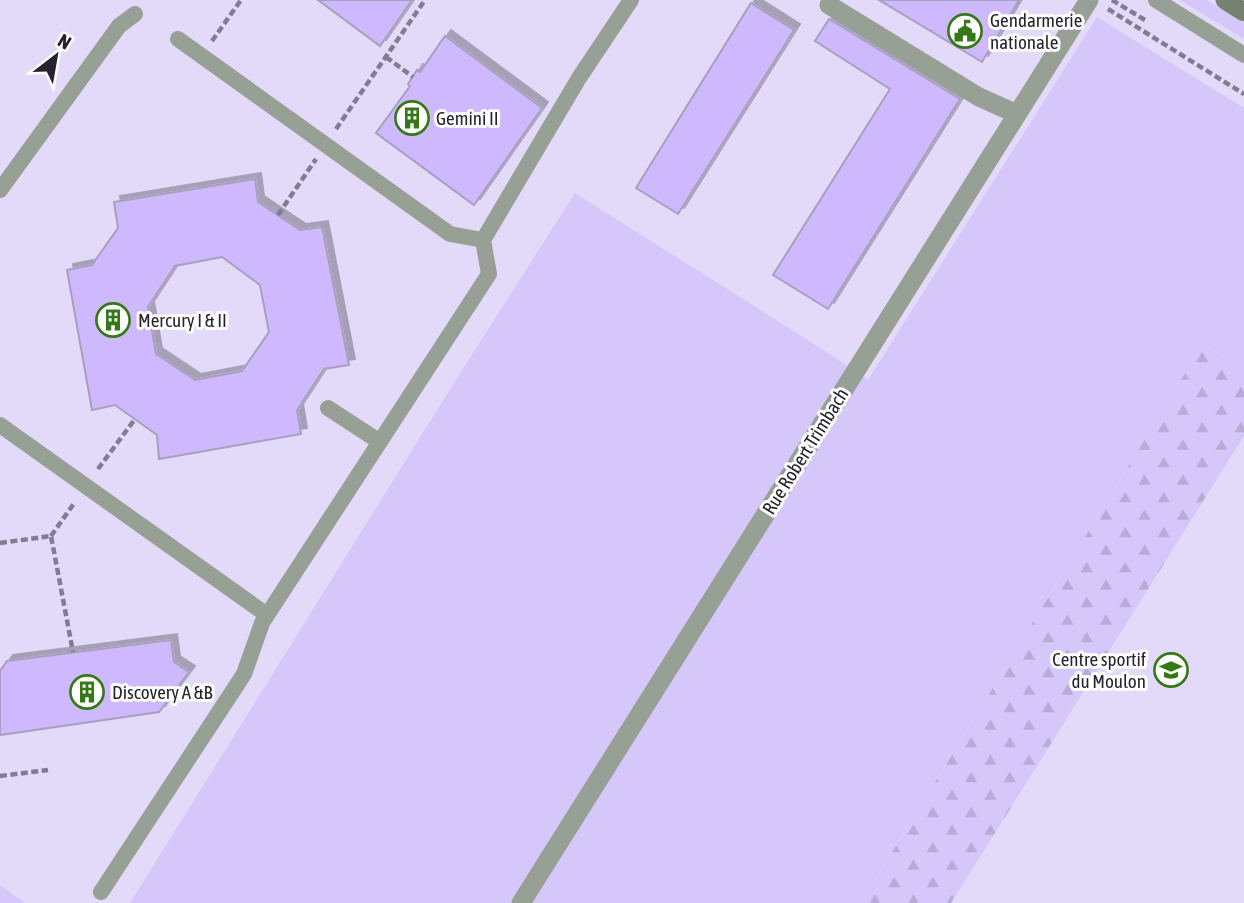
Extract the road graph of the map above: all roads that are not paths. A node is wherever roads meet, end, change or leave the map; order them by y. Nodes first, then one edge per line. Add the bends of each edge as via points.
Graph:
1 (631, 0) edge
2 (1156, 0) edge
3 (1225, 0) edge
4 (1096, 3) edge
5 (829, 5) dead end
6 (1244, 12) edge
7 (135, 14) dead end
8 (178, 39) dead end
9 (1244, 55) edge
10 (1017, 114) junction
11 (0, 190) edge
12 (483, 240) junction
13 (328, 408) dead end
14 (0, 425) edge
15 (380, 442) junction
16 (267, 615) junction
17 (101, 892) dead end
18 (521, 903) edge

1 - 12 lane
2 - 9 lane
3 - 6 main road
4 - 10 street, Rue Robert Trimbach
5 - 10 street via 979,97
7 - 11 lane via 119,26
8 - 12 lane via 450,234
10 - 18 street, Rue Robert Trimbach
12 - 15 lane via 489,274
13 - 15 lane
14 - 16 lane
15 - 16 lane
16 - 17 lane via 244,674

